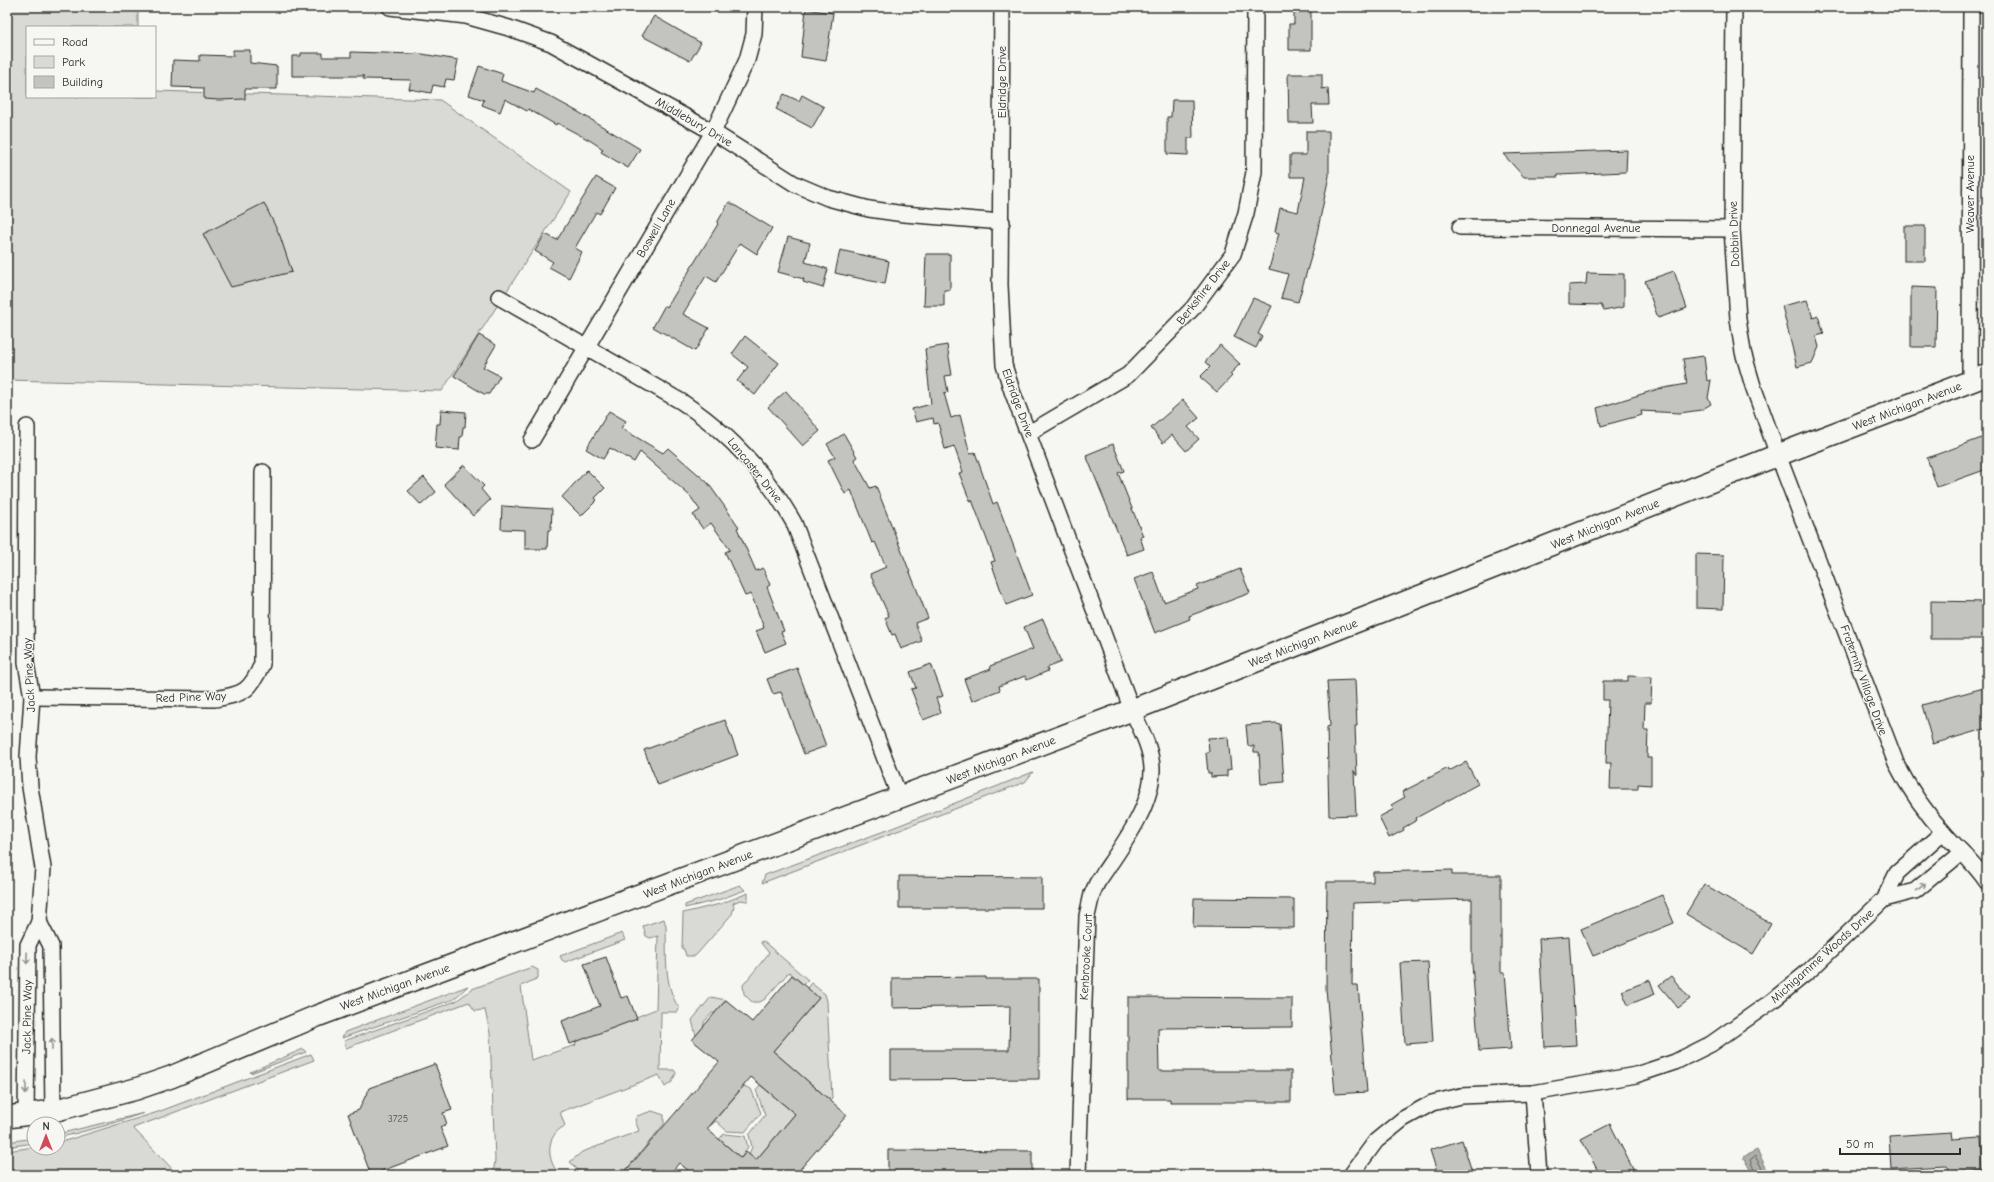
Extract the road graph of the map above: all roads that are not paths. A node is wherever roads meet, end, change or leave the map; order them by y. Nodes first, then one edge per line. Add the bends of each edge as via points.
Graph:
1 (390, 7) edge
2 (756, 7) edge
3 (1002, 7) edge
4 (1255, 7) edge
5 (1734, 7) edge
6 (1971, 7) edge
7 (713, 132) junction
8 (1002, 222) junction
9 (1460, 227) dead end
10 (1732, 229) junction
11 (499, 297) dead end
12 (586, 347) junction
13 (1979, 378) edge
14 (27, 427) dead end
15 (1029, 433) junction
16 (532, 440) dead end
17 (1778, 455) junction
18 (264, 472) dead end
19 (32, 697) junction
20 (1132, 710) junction
21 (900, 798) junction
22 (1943, 832) junction
23 (1962, 852) junction
24 (1987, 882) edge
25 (1884, 899) junction
26 (39, 922) junction
27 (1534, 1093) junction
28 (53, 1111) junction
29 (16, 1116) edge
30 (1078, 1175) edge
31 (1350, 1175) edge
32 (1539, 1175) edge

1 - 7 street, Middlebury Drive via 466,16 551,43
2 - 7 street, Boswell Lane via 754,34 747,60
3 - 8 street, Eldridge Drive
4 - 15 street, Berkshire Drive via 1254,172 1246,213 1232,254 1193,308 1128,375
5 - 10 street, Dobbin Drive
6 - 13 street, Weaver Avenue
7 - 8 street, Middlebury Drive via 795,184 828,198 904,214
7 - 12 street, Boswell Lane
8 - 15 street, Eldridge Drive via 1000,286 1004,365
9 - 10 street, Donnegal Avenue
10 - 17 street, Dobbin Drive via 1738,319 1743,352
11 - 12 street, Lancaster Drive
12 - 16 street, Boswell Lane
12 - 21 street, Lancaster Drive via 707,418 747,456 780,498 794,523
13 - 17 street, West Michigan Avenue
14 - 19 street, Jack Pine Way via 26,663
15 - 20 street, Eldridge Drive
17 - 20 street, West Michigan Avenue
17 - 22 street, Fraternity Village Drive via 1896,763 1914,795
18 - 19 street, Red Pine Way via 262,664 254,683 236,695 215,699
19 - 26 street, Jack Pine Way via 28,757 30,787 43,868
20 - 21 street, West Michigan Avenue
20 - 30 street, Kenbrooke Court via 1148,750 1152,768 1144,804 1097,883 1087,916
21 - 28 street, West Michigan Avenue via 324,1014 171,1077
22 - 23 street, Fraternity Village Drive
22 - 25 street, Michigamme Woods Drive via 1897,873
23 - 24 street, Fraternity Village Drive
25 -> 23 street, Michigamme Woods Drive via 1915,892
25 - 27 street, Michigamme Woods Drive via 1802,976 1772,1001 1711,1044 1675,1062 1636,1075
28 -> 26 street, Jack Pine Way via 52,946
26 -> 29 street, Jack Pine Way via 28,945
27 - 31 street, Michigamme Woods Drive via 1461,1096 1432,1103 1403,1119 1376,1141
27 - 32 street
28 - 29 street, West Michigan Avenue

